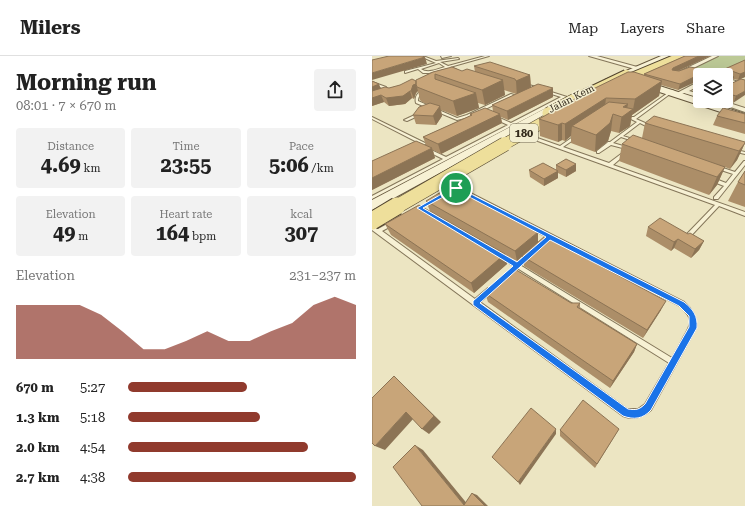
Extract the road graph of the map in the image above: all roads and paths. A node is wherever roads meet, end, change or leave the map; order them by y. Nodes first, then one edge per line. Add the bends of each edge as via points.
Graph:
1 (421, 56) edge
2 (450, 56) edge
3 (473, 56) edge
4 (488, 56) edge
5 (596, 56) edge
6 (667, 56) edge
7 (672, 56) edge
8 (683, 56) edge
9 (716, 56) edge
10 (442, 57) dead end
11 (438, 62) junction
12 (447, 67) junction
13 (418, 68) junction
14 (637, 68) junction
15 (687, 69) junction
16 (693, 70) edge
17 (648, 71) junction
18 (406, 72) dead end
19 (458, 72) edge
20 (675, 75) edge
21 (627, 79) junction
22 (745, 79) edge
23 (733, 82) edge
24 (372, 83) edge
25 (522, 83) edge
26 (738, 83) junction
27 (745, 85) edge
28 (693, 86) edge
29 (733, 86) edge
30 (427, 88) edge
31 (540, 89) junction
32 (612, 90) edge
33 (534, 92) edge
34 (505, 93) dead end
35 (675, 93) junction
36 (512, 95) junction
37 (693, 95) edge
38 (516, 96) edge
39 (693, 97) edge
40 (372, 98) edge
41 (566, 98) junction
42 (745, 102) edge
43 (478, 105) dead end
44 (733, 107) edge
45 (486, 108) junction
46 (724, 108) edge
47 (737, 108) junction
48 (433, 109) junction
49 (745, 110) edge
50 (487, 114) edge
51 (745, 116) edge
52 (620, 117) edge
53 (372, 118) edge
54 (633, 118) junction
55 (406, 120) dead end
56 (640, 122) junction
57 (512, 125) junction
58 (659, 129) edge
59 (585, 130) edge
60 (539, 133) edge
61 (529, 136) junction
62 (620, 136) junction
63 (431, 140) edge
64 (609, 142) junction
65 (641, 143) edge
66 (424, 144) junction
67 (560, 147) junction
68 (730, 149) edge
69 (629, 150) junction
70 (598, 152) dead end
71 (636, 152) edge
72 (745, 153) edge
73 (446, 159) junction
74 (745, 162) edge
75 (610, 166) junction
76 (714, 166) edge
77 (735, 173) junction
78 (705, 177) edge
79 (444, 181) junction
80 (726, 185) junction
81 (372, 198) edge
82 (716, 198) dead end
83 (719, 204) junction
84 (372, 206) edge
85 (372, 210) edge
86 (745, 214) edge
87 (398, 220) edge
88 (373, 225) edge
89 (550, 237) junction
90 (686, 238) edge
91 (544, 242) edge
92 (491, 250) edge
93 (523, 261) edge
94 (518, 266) junction
95 (512, 270) edge
96 (496, 284) edge
97 (475, 303) junction
98 (673, 362) junction

1 - 11 lane
2 - 10 lane
3 - 11 lane
4 - 12 lane
5 - 14 street
6 - 14 street, Jalan Kem
7 - 85 main road, 180, bridge via 600,85
8 - 17 street, Jalan Kem
8 - 88 main road, 180, bridge via 607,88 550,118
9 - 15 street
11 - 12 lane
11 - 13 lane
12 - 13 lane via 427,72
12 - 19 lane
13 - 18 lane
14 - 17 street
14 - 21 street, Jalan Kem
15 - 16 street
15 - 20 street
17 - 21 street, Jalan Kem
21 - 32 lane
21 - 35 street
21 - 41 street, Jalan Kem
21 - 61 street, Jalan Kem
22 - 26 lane
23 - 26 lane
24 - 40 lane via 385,88 387,92
25 - 31 lane
26 - 27 lane
26 - 29 lane
28 - 35 street
30 - 48 lane via 418,94 417,100 420,104
31 - 33 lane
31 - 41 lane
34 - 36 lane
35 - 37 street
35 - 39 street
35 - 51 street
35 - 54 lane
36 - 38 lane
36 - 45 lane
41 - 57 lane
41 - 84 street, Jalan Kem
42 - 47 street
43 - 45 lane
44 - 47 street
45 - 48 lane via 460,120
46 - 51 street
47 - 49 street
48 - 55 lane
50 - 57 lane
52 - 54 lane
53 - 66 lane
54 - 56 lane
56 - 58 lane
56 - 62 lane
57 - 73 lane
59 - 67 lane
60 - 61 lane
61 - 67 lane
61 - 79 street, Jalan Kem
62 - 64 lane
62 - 65 lane
63 - 66 lane
64 - 69 lane
64 - 70 lane
66 - 73 lane via 419,146
67 - 75 lane
68 - 72 lane
69 - 71 lane
69 - 75 lane
73 - 81 lane
74 - 77 lane
75 - 83 lane
76 - 77 lane
77 - 80 lane
78 - 80 lane
79 - 88 street, Jalan Kem
79 - 89 lane via 453,190
80 - 82 lane
83 - 86 lane
83 - 90 lane
87 - 88 lane
88 - 97 lane
89 - 91 lane
89 - 98 lane via 688,309 694,321 693,328
92 - 94 lane
93 - 94 lane
94 - 95 lane
94 - 98 lane
96 - 97 lane
97 - 98 lane via 626,413 636,414 648,407

